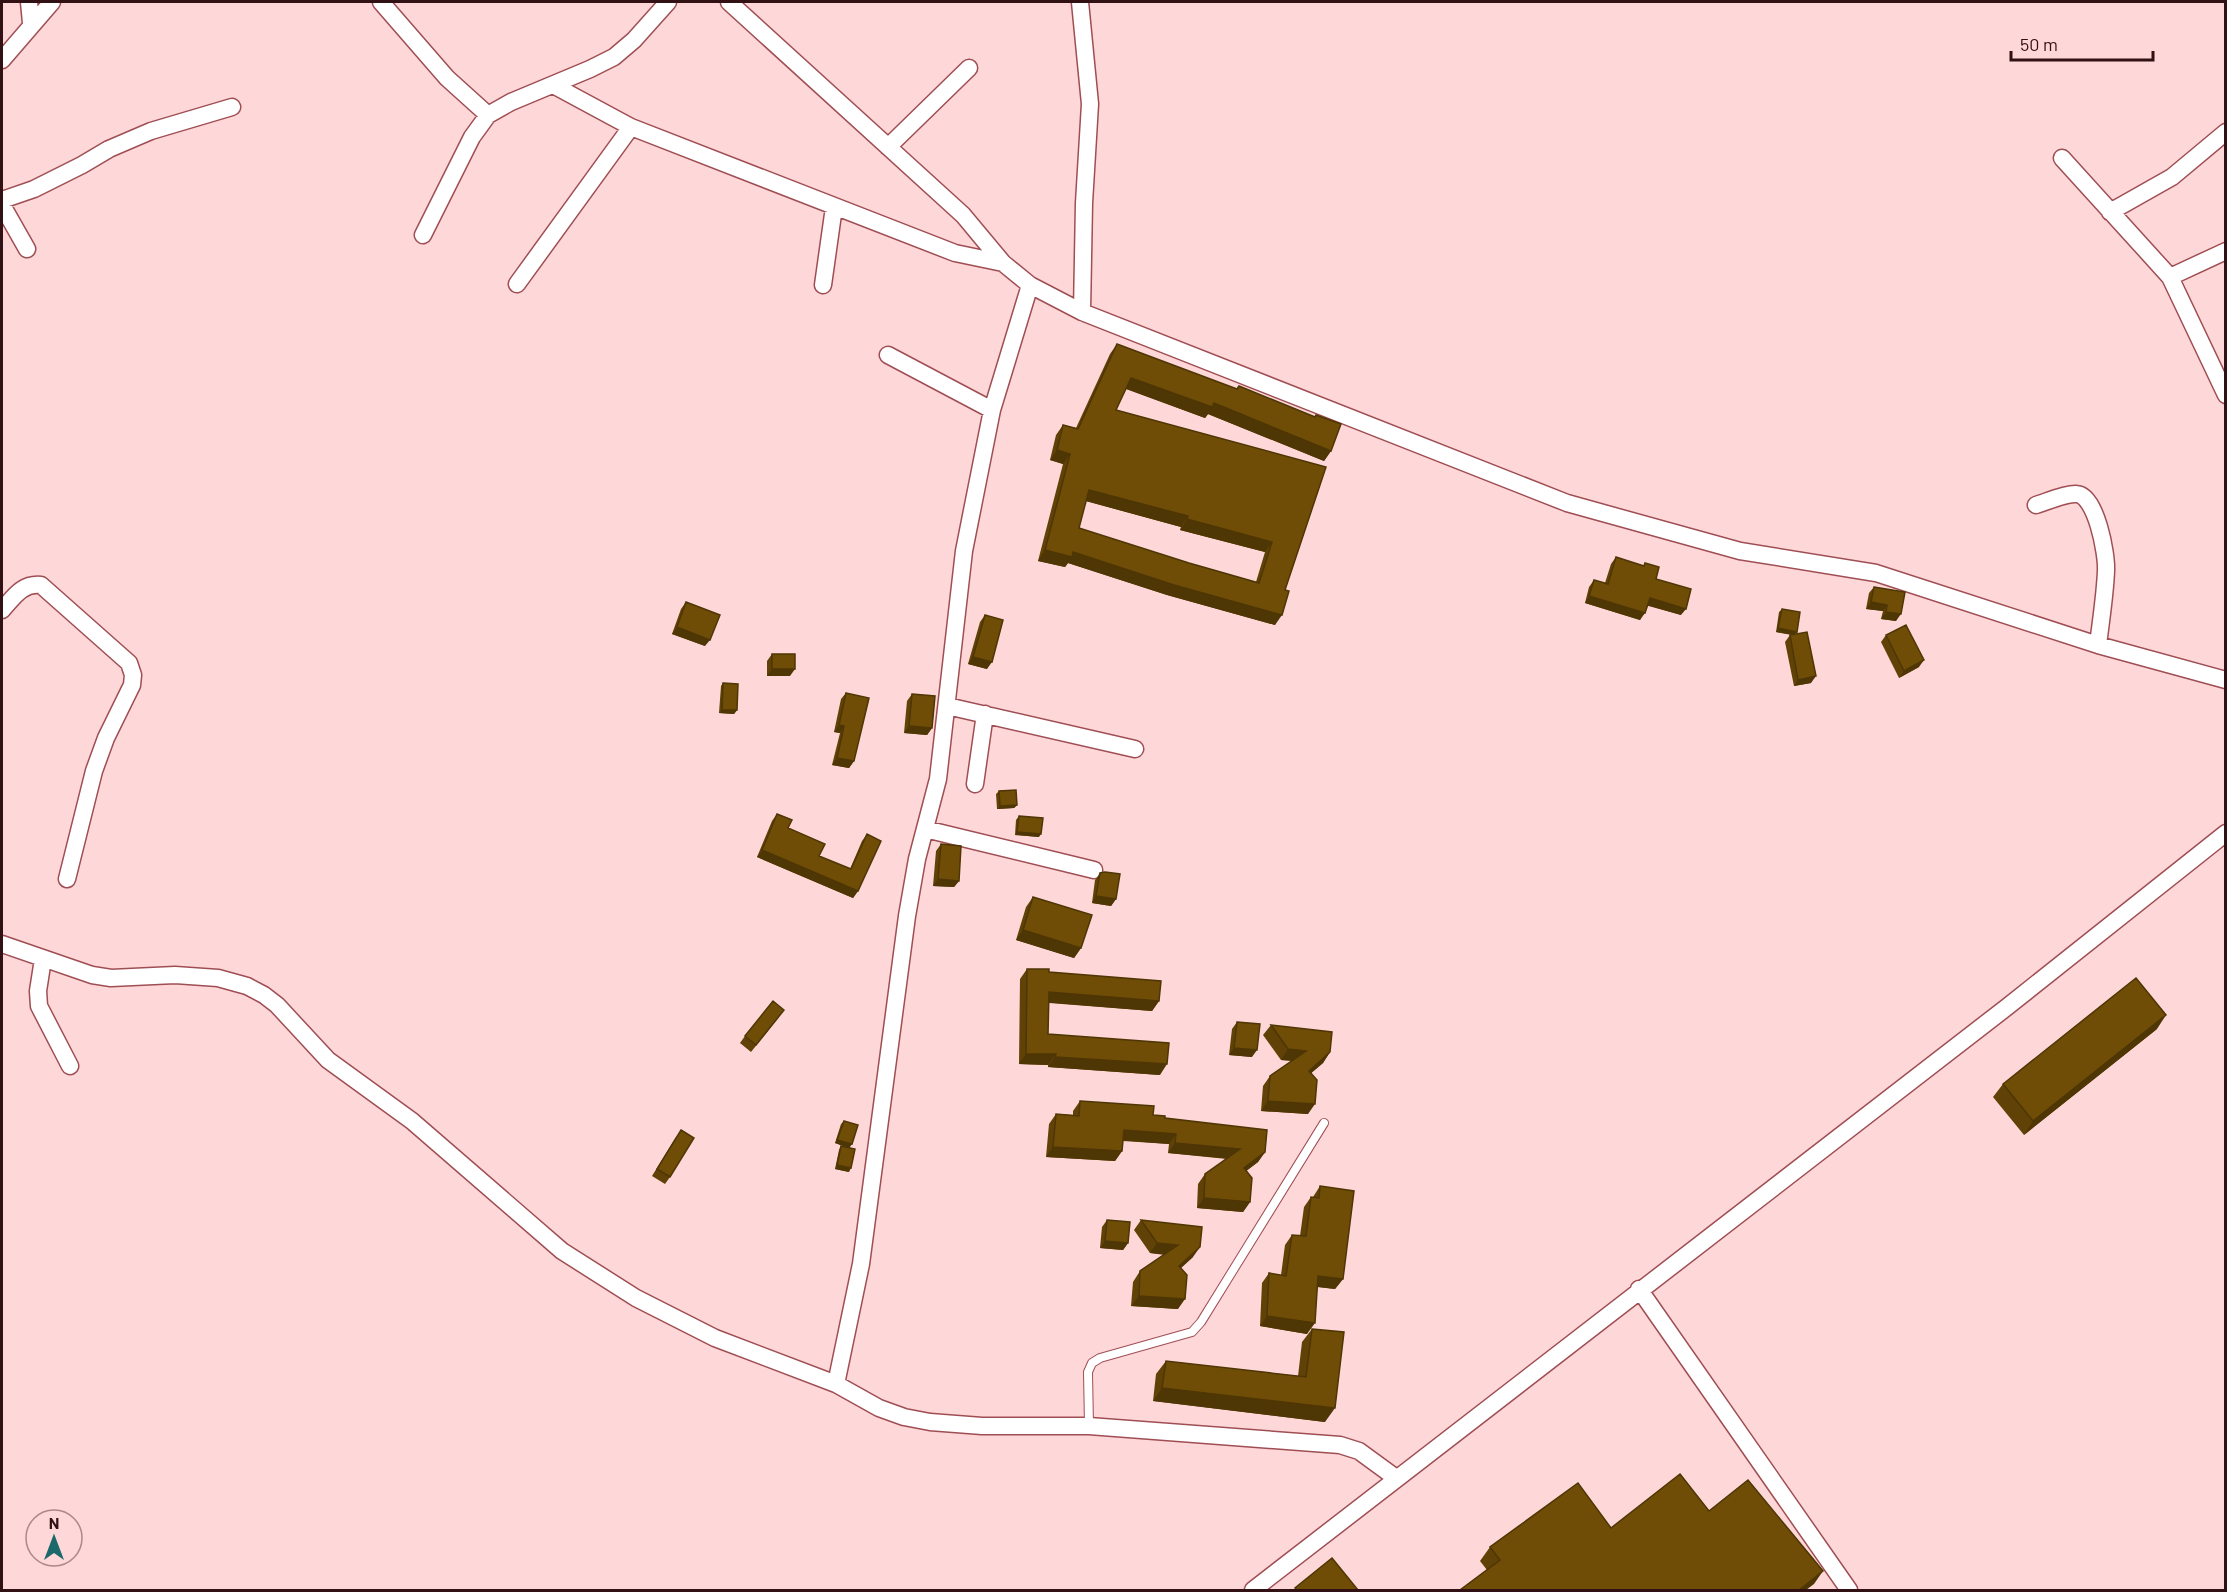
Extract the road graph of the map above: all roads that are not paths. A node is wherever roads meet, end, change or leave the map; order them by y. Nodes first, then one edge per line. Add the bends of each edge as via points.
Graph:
1 (29, 2) edge
2 (52, 2) edge
3 (381, 2) edge
4 (668, 2) edge
5 (729, 2) edge
6 (1080, 2) edge
7 (31, 23) junction
8 (2, 60) edge
9 (969, 68) dead end
10 (553, 85) junction
11 (232, 107) dead end
12 (488, 115) junction
13 (631, 127) junction
14 (2226, 132) edge
15 (888, 147) junction
16 (2062, 158) dead end
17 (2, 200) edge
18 (2, 205) edge
19 (834, 207) junction
20 (2110, 213) junction
21 (423, 235) dead end
22 (27, 249) dead end
23 (2226, 251) edge
24 (1003, 263) junction
25 (2170, 277) junction
26 (517, 284) dead end
27 (823, 285) dead end
28 (1030, 285) junction
29 (1083, 312) junction
30 (888, 355) dead end
31 (2226, 395) edge
32 (992, 410) junction
33 (2036, 505) dead end
34 (2, 610) edge
35 (2098, 645) junction
36 (2226, 680) edge
37 (947, 706) junction
38 (985, 714) junction
39 (1135, 749) dead end
40 (975, 784) dead end
41 (925, 829) junction
42 (2226, 833) edge
43 (1094, 870) dead end
44 (67, 879) dead end
45 (2, 944) edge
46 (44, 959) junction
47 (70, 1066) dead end
48 (1324, 1123) dead end
49 (1640, 1289) junction
50 (836, 1384) junction
51 (1089, 1426) junction
52 (1396, 1478) junction
53 (1253, 1590) edge
54 (1849, 1590) edge

1 - 7 street
2 - 7 street
3 - 12 street via 447,78
4 - 10 street via 614,57
5 - 15 street
6 - 29 street via 1090,104
7 - 8 street
9 - 15 street
10 - 12 street
10 - 13 street
11 - 17 street via 151,131 34,189
12 - 21 street via 472,137
13 - 19 street
13 - 26 street
14 - 20 street via 2172,177
15 - 24 street via 963,215
16 - 20 street
18 - 22 street
19 - 24 street via 955,253
19 - 27 street
20 - 25 street
23 - 25 street
24 - 28 street
25 - 31 street
28 - 29 street
28 - 32 street
29 - 35 street via 1567,503 1740,551 1876,573
30 - 32 street
32 - 37 street via 964,551
33 - 35 street via 2076,494 2086,497 2092,507 2106,569
34 - 44 street via 23,587 41,585 129,663 133,675 94,771
35 - 36 street
37 - 38 street
37 - 41 street via 938,779
38 - 39 street
38 - 40 street
41 - 43 street
41 - 50 street via 907,916 861,1264
42 - 49 street
45 - 46 street
46 - 47 street via 39,1006
46 - 50 street via 111,978 218,978 264,995 328,1060 412,1121 562,1251 636,1298 715,1338
48 - 51 lane via 1192,1332 1092,1363 1088,1372
49 - 52 street
49 - 54 street
50 - 51 street via 879,1408 930,1422
51 - 52 street via 1340,1445 1359,1451
52 - 53 street

